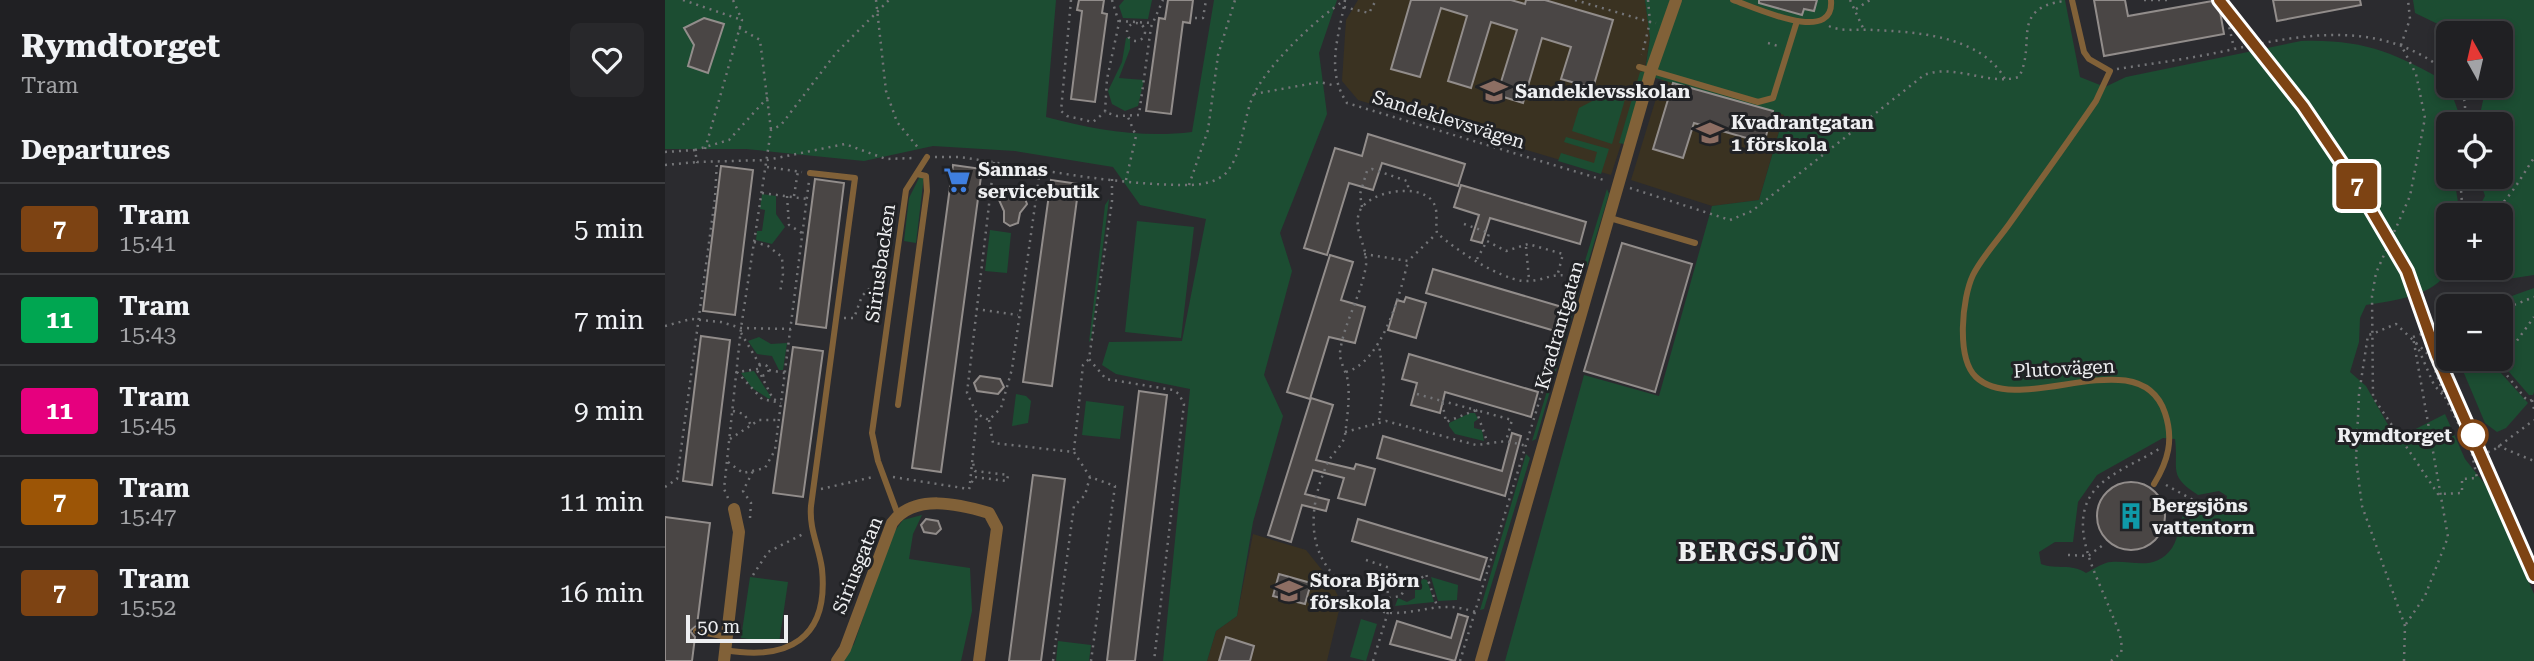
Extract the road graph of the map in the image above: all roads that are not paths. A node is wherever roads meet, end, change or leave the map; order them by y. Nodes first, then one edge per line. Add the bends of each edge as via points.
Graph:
1 (1676, 0) edge
2 (1733, 0) edge
3 (1831, 0) edge
4 (2070, 0) edge
5 (1797, 21) junction
6 (1645, 69) junction
7 (927, 158) road end
8 (810, 173) road end
9 (917, 174) junction
10 (1610, 218) junction
11 (1695, 243) dead end
12 (898, 405) dead end
13 (886, 462) dead end
14 (883, 475) junction
15 (2156, 482) road end
16 (734, 509) road end
17 (898, 515) junction
18 (696, 631) dead end
19 (725, 650) edge
20 (837, 661) edge
21 (979, 661) edge
22 (1482, 661) edge

1 - 6 street, Kvadrantgatan
2 - 5 lane
3 - 5 lane via 1831,11 1821,22
4 - 15 lane, Plutovägen via 2084,52 2089,60 2110,71 2096,101 1972,276 1962,335 1966,359 1976,377 1993,386 2016,389 2120,380 2144,384 2160,399 2170,443
5 - 6 lane via 1773,98 1758,102
6 - 10 street, Kvadrantgatan
7 - 9 lane, Siriusbacken
8 - 19 lane via 855,178 813,491 811,531 820,560 821,601 809,630 780,652 764,655
9 - 12 lane via 926,176 927,191
9 - 14 lane, Siriusbacken via 906,190 872,433
10 - 11 lane
10 - 22 street, Kvadrantgatan
13 - 14 lane
14 - 17 lane, Siriusbacken
16 - 19 street via 739,533
17 - 20 street, Siriusgatan
17 - 21 street, Siriusgatan via 936,503 989,513 995,521 997,539
18 - 19 lane

